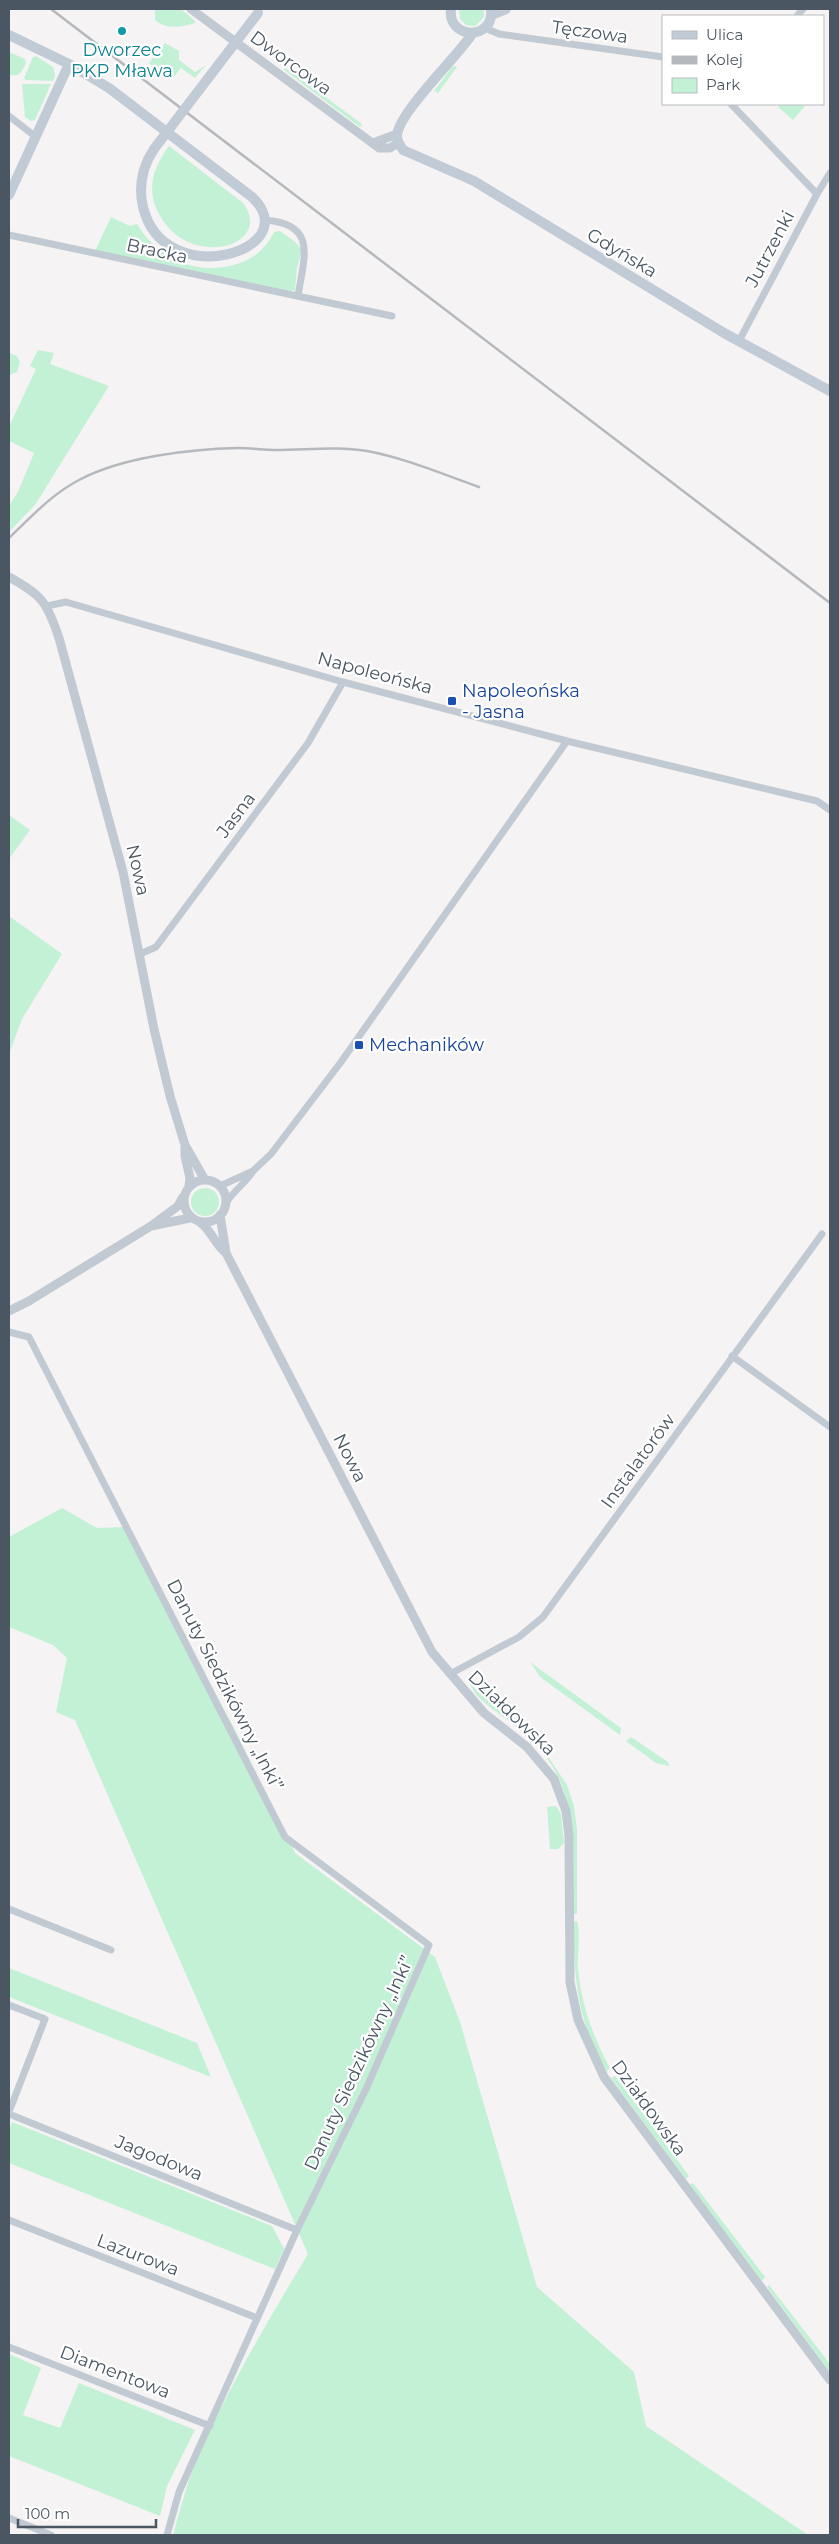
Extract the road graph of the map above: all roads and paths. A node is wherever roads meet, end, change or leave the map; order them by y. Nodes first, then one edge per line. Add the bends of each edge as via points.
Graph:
1 (191, 9) edge
2 (450, 9) edge
3 (506, 9) edge
4 (260, 11) edge
5 (491, 12) edge
6 (486, 28) junction
7 (460, 30) junction
8 (472, 34) junction
9 (9, 35) edge
10 (456, 53) junction
11 (662, 57) edge
12 (69, 64) junction
13 (732, 105) edge
14 (9, 116) edge
15 (36, 137) junction
16 (398, 139) junction
17 (830, 173) edge
18 (817, 194) junction
19 (9, 195) edge
20 (265, 220) junction
21 (9, 235) edge
22 (298, 296) junction
23 (392, 316) dead end
24 (739, 340) junction
25 (830, 391) edge
26 (9, 576) edge
27 (47, 606) junction
28 (343, 682) junction
29 (568, 741) junction
30 (830, 810) edge
31 (140, 954) junction
32 (185, 1145) junction
33 (253, 1171) junction
34 (206, 1180) junction
35 (189, 1186) junction
36 (220, 1186) junction
37 (183, 1197) junction
38 (226, 1202) junction
39 (220, 1215) junction
40 (190, 1218) junction
41 (200, 1222) junction
42 (151, 1226) junction
43 (822, 1234) dead end
44 (226, 1253) junction
45 (9, 1311) edge
46 (9, 1332) edge
47 (732, 1356) junction
48 (830, 1427) edge
49 (450, 1674) junction
50 (9, 1909) edge
51 (111, 1950) dead end
52 (9, 2005) edge
53 (9, 2113) edge
54 (9, 2220) edge
55 (297, 2230) junction
56 (257, 2318) junction
57 (9, 2346) edge
58 (830, 2380) edge
59 (210, 2426) junction
60 (9, 2518) edge
61 (51, 2535) edge
62 (167, 2535) edge

1 - 16 street, Dworcowa via 379,148 390,148
2 - 7 main road via 453,22
3 - 5 main road
4 - 20 main road, bridge via 154,149 144,169 141,198 145,215 154,230 177,249 204,257 232,254 257,239
5 - 6 main road
6 - 8 main road
6 - 11 street, Tęczowa via 499,34
7 - 8 main road
7 - 10 main road
8 - 10 main road
9 - 12 main road
10 - 16 main road via 420,97
12 - 15 main road
12 - 20 main road via 109,88 252,197 261,206
13 - 18 street
14 - 15 street
15 - 19 main road
16 - 24 main road, Gdyńska via 403,150 474,181
17 - 18 street, Jutrzenki
18 - 24 street, Jutrzenki
20 - 22 street via 286,224 301,233 305,240
21 - 22 street, Bracka
22 - 23 street, Bracka
24 - 25 main road, Gdyńska
26 - 27 street via 30,588
27 - 28 street, Napoleońska via 66,602
27 - 31 street, Nowa via 59,638 112,828
28 - 29 street, Napoleońska
28 - 31 street, Jasna via 308,743 156,947
29 - 30 street, Napoleońska via 816,802
29 - 33 street via 341,1062 272,1154
31 - 32 street, Nowa via 156,1039
32 - 34 street, Nowa
32 - 35 street, Nowa
33 - 36 street
33 - 38 street
34 - 35 street
34 - 36 street
35 - 37 street
36 - 38 street
37 - 40 street
37 - 42 street via 178,1206
38 - 39 street
39 - 41 street via 211,1221
39 - 44 street, Nowa
40 - 41 street
40 - 42 street
41 - 44 street, Nowa
42 - 45 street
43 - 47 street, Instalatorów
44 - 49 street, Nowa via 420,1631
46 - 55 street, Danuty Siedzikówny „Inki” via 29,1337 285,1837 429,1945 366,2089
47 - 48 street
47 - 49 street, Instalatorów via 543,1616 519,1637
49 - 58 street, Działdowska via 484,1713 541,1761 561,1794 568,1836 570,1982 578,2020 604,2077
50 - 51 street
52 - 53 street via 45,2019
53 - 55 street, Jagodowa
54 - 56 street, Lazurowa
55 - 56 street, Danuty Siedzikówny „Inki”
56 - 59 street, Danuty Siedzikówny „Inki”
57 - 59 street, Diamentowa
59 - 62 street, Danuty Siedzikówny „Inki” via 180,2492
60 - 61 street

